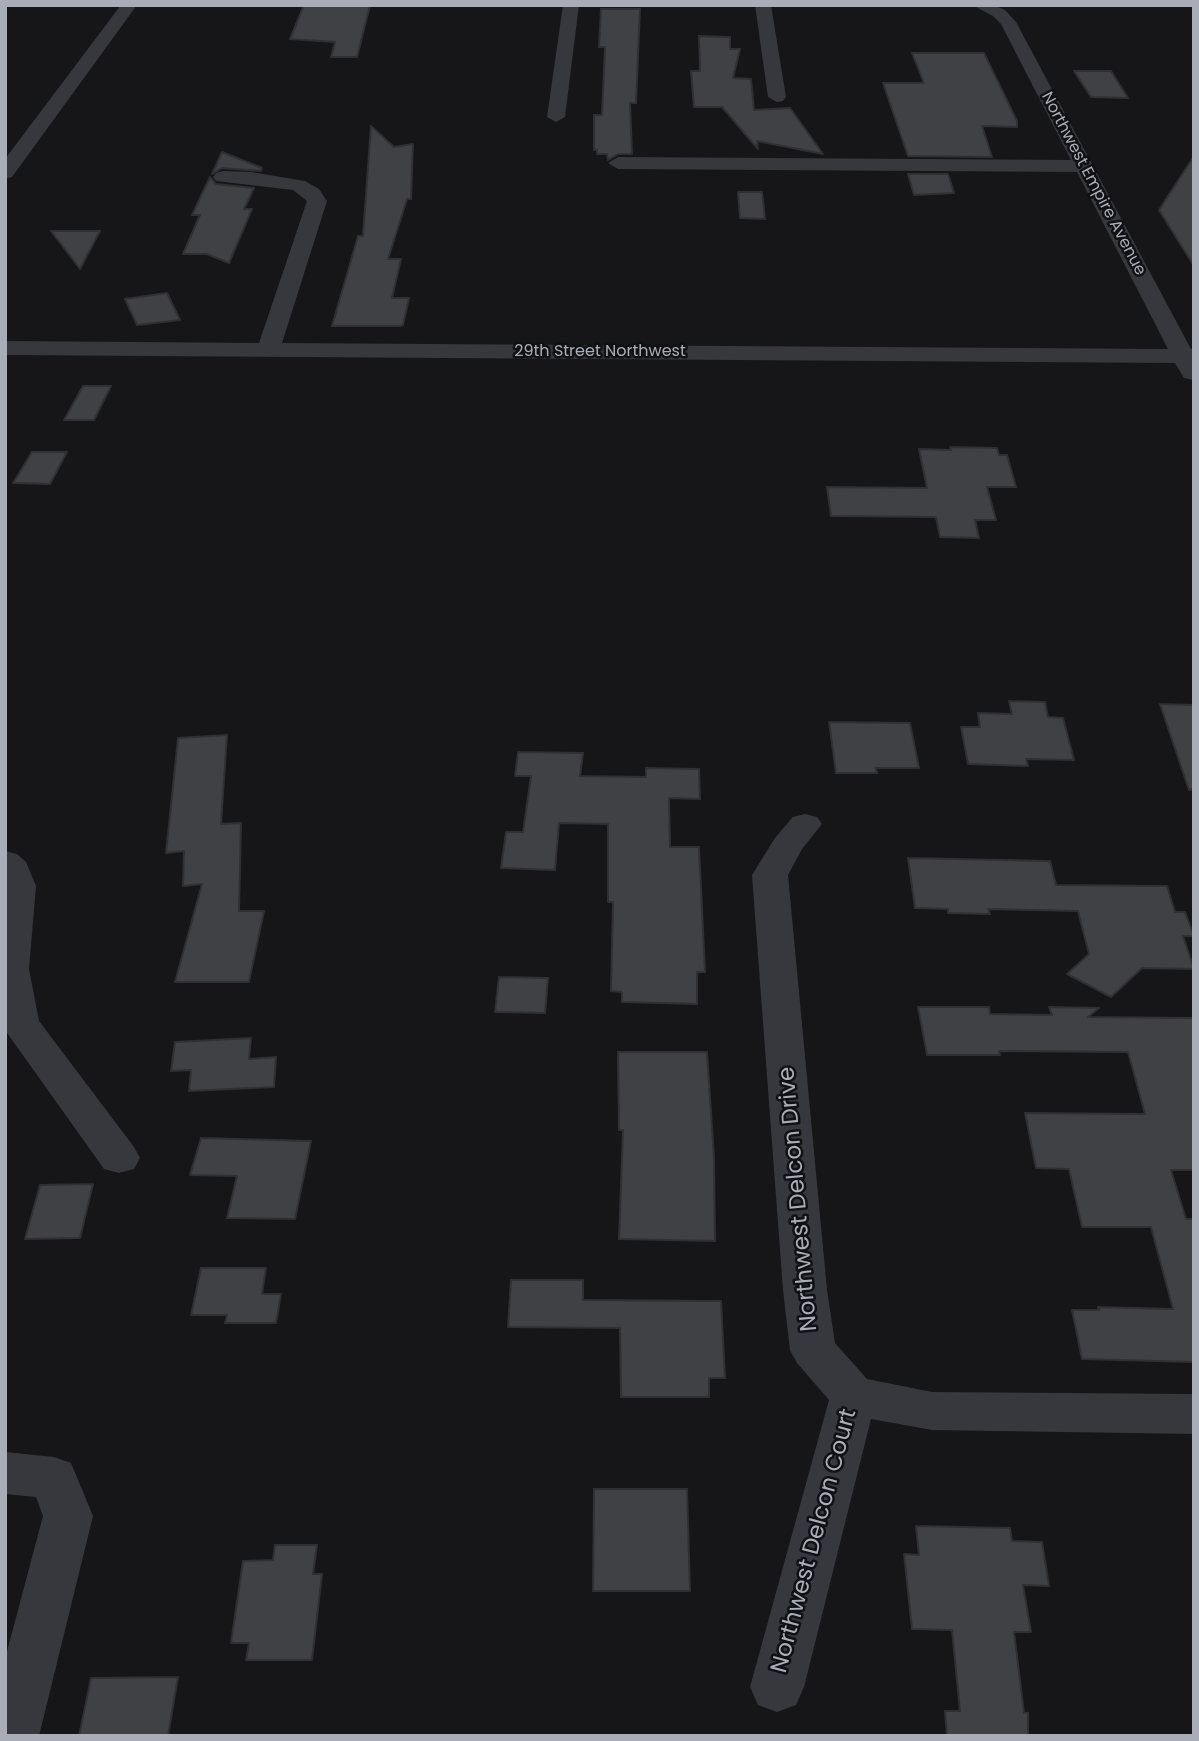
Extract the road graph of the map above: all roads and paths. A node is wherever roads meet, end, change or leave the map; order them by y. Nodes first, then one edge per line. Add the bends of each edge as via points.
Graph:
1 (129, 5) edge
2 (570, 5) edge
3 (763, 5) edge
4 (980, 5) edge
5 (777, 97) dead end
6 (556, 117) dead end
7 (618, 163) dead end
8 (1084, 166) junction
9 (5, 173) edge
10 (223, 177) dead end
11 (5, 348) edge
12 (268, 350) junction
13 (1190, 363) edge
14 (805, 824) dead end
15 (5, 862) edge
16 (119, 1158) dead end
17 (853, 1396) junction
18 (1194, 1414) edge
19 (5, 1473) edge
20 (777, 1686) dead end
21 (12, 1736) edge

1 - 9 street
2 - 6 street
3 - 5 street
4 - 8 street, Northwest Empire Avenue via 1009,22
7 - 8 street
8 - 13 street, Northwest Empire Avenue
10 - 12 street via 298,185 317,201
11 - 12 street, 29th Street Northwest
12 - 13 street, 29th Street Northwest
14 - 17 street, Northwest Delcon Drive via 770,875 772,903 813,1350
15 - 16 street via 14,870 18,886 10,969 20,1023
17 - 18 street via 932,1411
17 - 20 street, Northwest Delcon Court
19 - 21 street via 54,1478 68,1516

